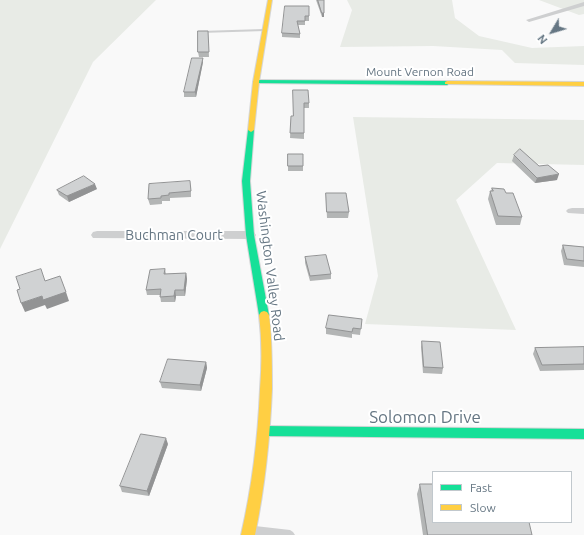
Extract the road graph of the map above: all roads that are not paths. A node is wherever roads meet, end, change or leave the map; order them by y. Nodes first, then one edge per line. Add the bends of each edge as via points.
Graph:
1 (270, 0) edge
2 (584, 4) edge
3 (529, 20) dead end
4 (264, 30) junction
5 (200, 32) edge
6 (256, 82) junction
7 (584, 84) edge
8 (250, 234) junction
9 (97, 235) dead end
10 (265, 431) junction
11 (584, 434) edge
12 (249, 533) edge
13 (290, 535) edge

1 - 4 street, Washington Valley Road
2 - 3 street
4 - 5 lane
4 - 6 street, Washington Valley Road
6 - 7 street, Mount Vernon Road
6 - 8 street, Washington Valley Road via 246,180
8 - 9 street, Buchman Court
8 - 10 street, Washington Valley Road via 266,330
10 - 11 street, Solomon Drive
10 - 12 street, Washington Valley Road
12 - 13 lane

